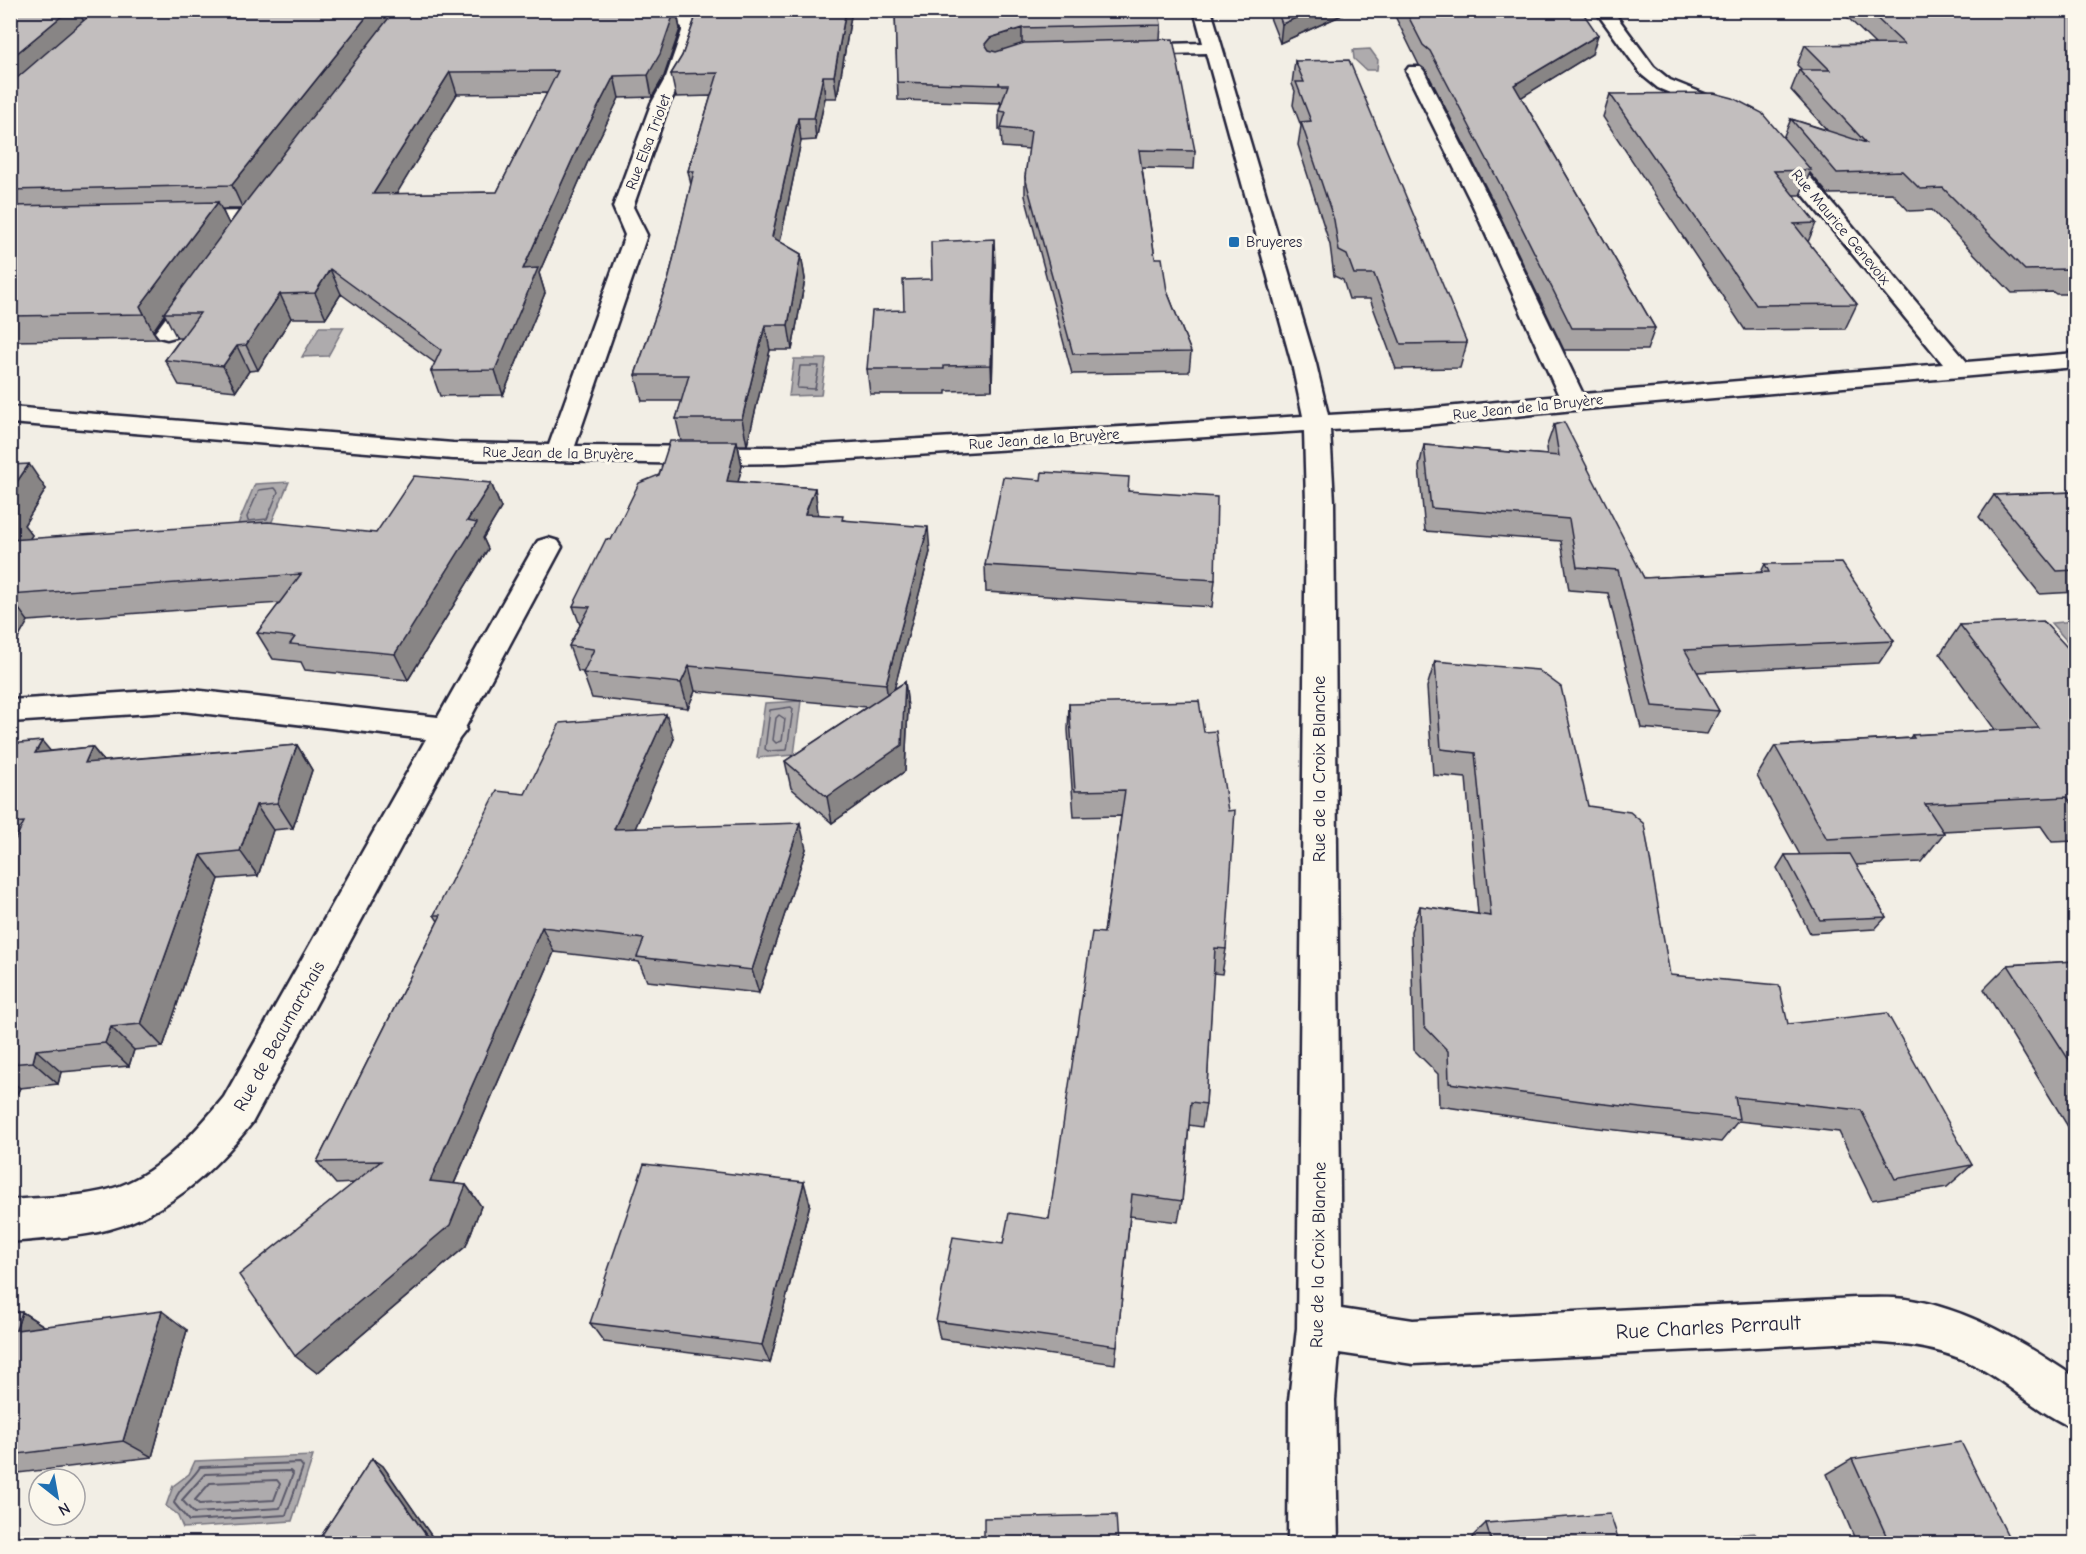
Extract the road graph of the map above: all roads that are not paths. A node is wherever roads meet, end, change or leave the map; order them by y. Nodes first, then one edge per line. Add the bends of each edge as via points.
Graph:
1 (1202, 10) edge
2 (1603, 10) edge
3 (610, 15) edge
4 (10, 18) edge
5 (109, 18) junction
6 (155, 19) edge
7 (85, 39) edge
8 (1212, 48) junction
9 (1114, 50) edge
10 (1415, 71) dead end
11 (1744, 119) edge
12 (1761, 131) edge
13 (264, 199) edge
14 (250, 217) junction
15 (154, 219) edge
16 (236, 236) edge
17 (209, 275) edge
18 (168, 332) edge
19 (2076, 360) edge
20 (1960, 369) junction
21 (1574, 402) junction
22 (10, 415) edge
23 (1317, 423) junction
24 (559, 454) junction
25 (548, 546) dead end
26 (10, 711) edge
27 (450, 730) junction
28 (10, 1221) edge
29 (1319, 1328) junction
30 (2076, 1406) edge
31 (1313, 1544) edge

1 - 8 street, Rue de la Croix Blanche
2 - 11 street via 1648,71 1664,84
3 - 24 street, Rue Elsa Triolet via 678,18 690,25 691,31 622,207 636,235
4 - 5 street
5 - 6 street
5 - 7 street
8 - 9 street
8 - 23 street, Rue de la Croix Blanche via 1304,364
10 - 21 street
12 - 20 street, Rue Maurice Genevoix
13 - 14 street
14 - 15 street
14 - 16 street
17 - 18 street
19 - 20 street, Rue Jean de la Bruyère
20 - 21 street, Rue Jean de la Bruyère
21 - 23 street, Rue Jean de la Bruyère
22 - 24 street, Rue Jean de la Bruyère via 453,451
23 - 24 street, Rue Jean de la Bruyère via 786,454
23 - 29 street, Rue de la Croix Blanche
25 - 27 street, Rue de Beaumarchais
26 - 27 street via 183,700
27 - 28 street, Rue de Beaumarchais via 238,1110 216,1139 184,1169 145,1196 100,1212
29 - 30 street, Rue Charles Perrault via 1413,1342 1856,1320 1905,1321 1952,1334 2003,1356
29 - 31 street, Rue de la Croix Blanche via 1312,1400

